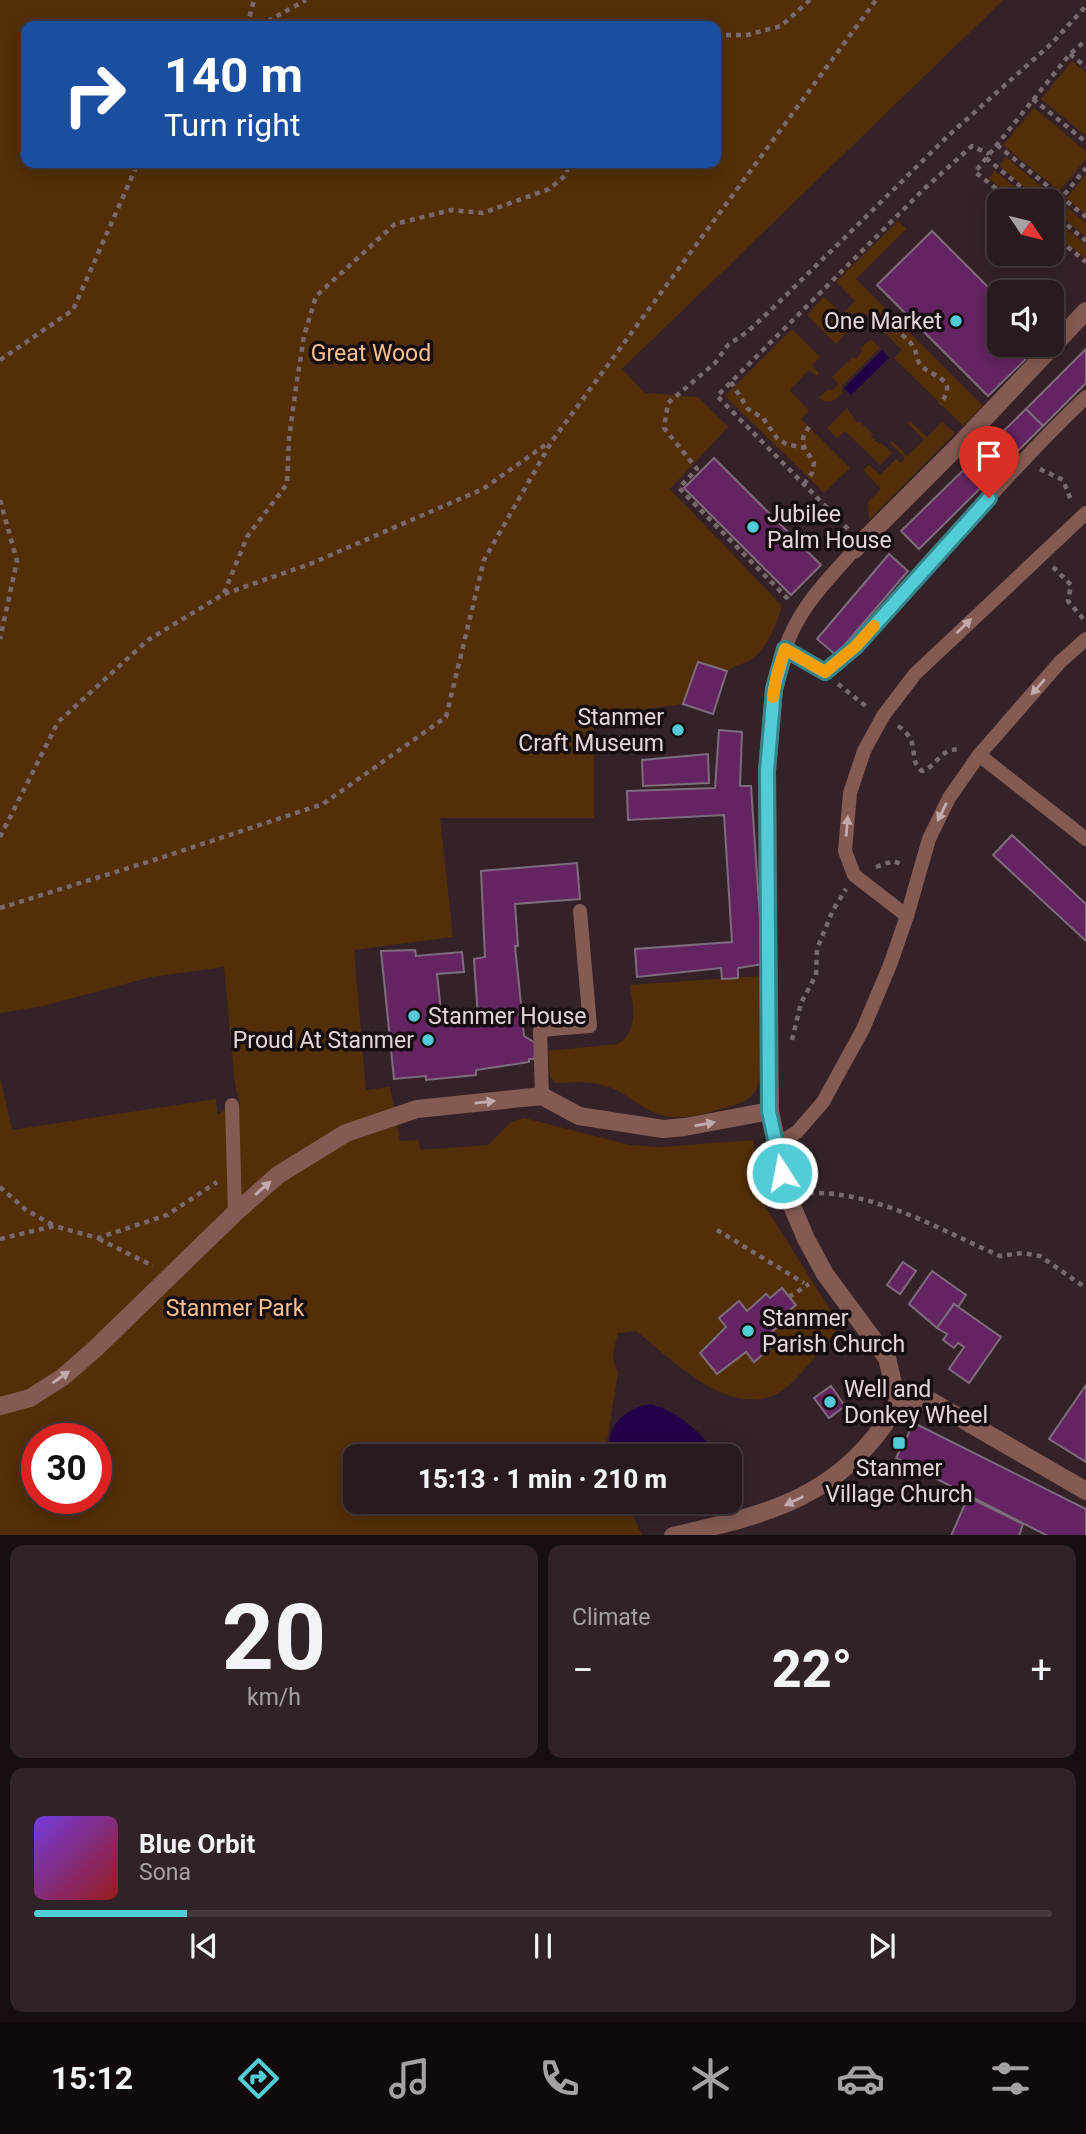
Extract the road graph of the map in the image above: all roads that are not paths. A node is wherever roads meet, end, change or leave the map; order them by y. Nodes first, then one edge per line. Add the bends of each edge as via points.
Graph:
1 (1086, 311) edge
2 (1086, 397) edge
3 (1083, 516) edge
4 (858, 546) joint
5 (1086, 639) edge
6 (785, 649) junction
7 (979, 755) junction
8 (1086, 839) edge
9 (580, 911) dead end
10 (907, 916) junction
11 (542, 1096) junction
12 (232, 1105) dead end
13 (769, 1111) junction
14 (776, 1145) junction
15 (235, 1213) junction
16 (898, 1404) junction
17 (0, 1406) edge
18 (1086, 1491) edge
19 (673, 1535) edge

1 - 4 street
2 - 6 lane via 856,646 825,672
10 -> 3 lane via 854,875 845,851 850,793 864,751 915,674
4 - 6 lane via 805,606
5 -> 7 lane via 1060,662
6 - 13 street via 774,689 767,771
7 - 8 lane
7 -> 10 lane via 949,798 929,839
9 - 11 lane via 590,1026 540,1030
10 - 14 lane via 863,1029 823,1102 797,1132
11 -> 13 street via 579,1116 663,1129
15 -> 11 street via 278,1175 346,1133 417,1109
12 - 15 lane
13 - 14 street
14 - 16 street via 787,1194 825,1274 887,1358
17 -> 15 street via 30,1398 64,1377
16 - 18 street via 931,1401
16 -> 19 street via 866,1449 822,1486 777,1509

